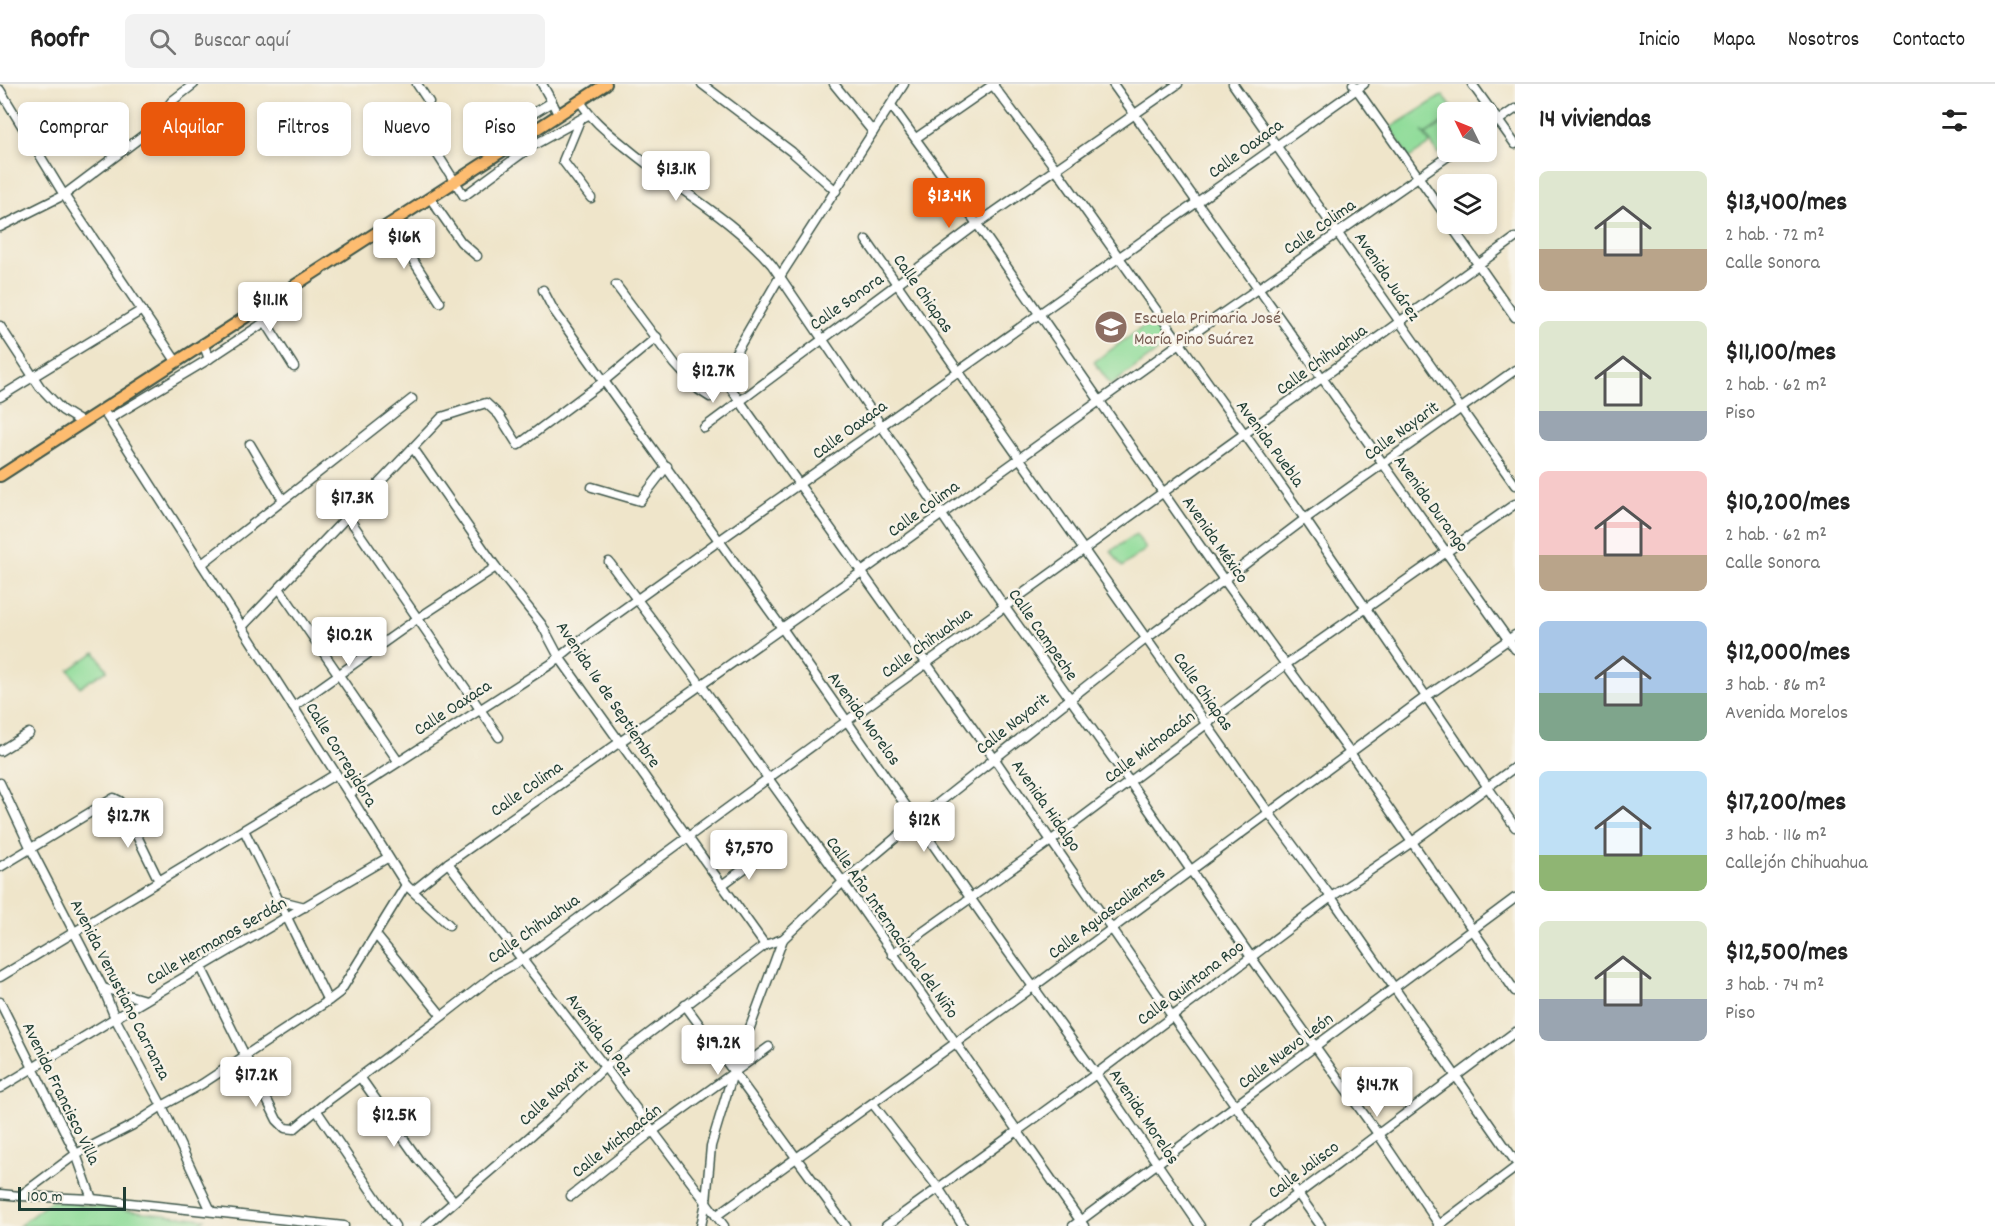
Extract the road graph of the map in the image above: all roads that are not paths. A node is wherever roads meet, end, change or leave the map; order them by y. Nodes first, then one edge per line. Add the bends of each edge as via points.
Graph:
1 (194, 84) edge
2 (417, 84) edge
3 (542, 84) edge
4 (606, 84) edge
5 (702, 84) edge
6 (834, 84) edge
7 (904, 84) edge
8 (993, 84) edge
9 (1113, 84) edge
10 (1178, 84) edge
11 (1233, 84) edge
12 (1472, 84) edge
13 (1358, 86) edge
14 (0, 90) edge
15 (580, 101) junction
16 (552, 102) junction
17 (891, 105) junction
18 (1515, 109) edge
19 (537, 111) edge
20 (558, 114) junction
21 (1135, 114) junction
22 (584, 117) junction
23 (1498, 121) junction
24 (537, 128) edge
25 (873, 132) junction
26 (916, 138) junction
27 (1515, 144) edge
28 (1277, 145) junction
29 (494, 156) edge
30 (1439, 162) edge
31 (1056, 169) junction
32 (1418, 176) junction
33 (454, 181) junction
34 (836, 191) junction
35 (64, 195) junction
36 (430, 198) junction
37 (591, 198) dead end
38 (1199, 202) junction
39 (1437, 203) edge
40 (389, 223) junction
41 (977, 224) junction
42 (0, 227) edge
43 (1338, 232) junction
44 (1457, 234) edge
45 (1515, 238) edge
46 (866, 240) dead end
47 (477, 256) dead end
48 (1118, 257) junction
49 (1478, 265) junction
50 (779, 278) junction
51 (616, 285) dead end
52 (898, 285) junction
53 (1258, 289) junction
54 (543, 290) dead end
55 (282, 293) junction
56 (440, 302) dead end
57 (142, 310) junction
58 (1040, 314) junction
59 (1515, 317) edge
60 (241, 319) junction
61 (265, 321) junction
62 (1399, 323) junction
63 (0, 326) edge
64 (246, 334) junction
65 (657, 337) junction
66 (821, 339) junction
67 (203, 343) junction
68 (1180, 343) junction
69 (209, 359) junction
70 (176, 361) junction
71 (294, 367) dead end
72 (958, 370) junction
73 (1515, 370) edge
74 (722, 375) junction
75 (33, 377) junction
76 (1323, 378) junction
77 (604, 381) junction
78 (0, 397) edge
79 (412, 399) dead end
80 (740, 399) junction
81 (1101, 402) junction
82 (1460, 408) junction
83 (106, 414) junction
84 (83, 423) junction
85 (880, 426) junction
86 (704, 428) dead end
87 (1244, 435) junction
88 (250, 444) dead end
89 (413, 448) junction
90 (1020, 458) junction
91 (1383, 463) junction
92 (667, 466) junction
93 (0, 476) edge
94 (800, 484) junction
95 (1515, 485) edge
96 (592, 487) dead end
97 (1164, 493) junction
98 (283, 500) junction
99 (1515, 504) edge
100 (941, 515) junction
101 (348, 517) junction
102 (1305, 519) junction
103 (720, 540) junction
104 (1083, 549) junction
105 (1447, 552) junction
106 (609, 562) dead end
107 (202, 564) junction
108 (495, 567) junction
109 (863, 572) junction
110 (1225, 579) junction
111 (279, 588) junction
112 (637, 600) junction
113 (1004, 606) junction
114 (1367, 609) junction
115 (417, 619) junction
116 (242, 627) junction
117 (782, 628) junction
118 (1147, 638) junction
119 (1512, 638) edge
120 (1515, 649) edge
121 (559, 657) junction
122 (925, 662) junction
123 (1285, 665) junction
124 (338, 675) junction
125 (701, 685) junction
126 (1427, 696) junction
127 (1070, 699) junction
128 (293, 707) junction
129 (480, 708) junction
130 (846, 721) junction
131 (1207, 723) junction
132 (29, 733) dead end
133 (499, 737) dead end
134 (620, 742) junction
135 (0, 751) edge
136 (1350, 754) junction
137 (994, 758) junction
138 (398, 761) junction
139 (1515, 767) edge
140 (336, 774) junction
141 (767, 779) junction
142 (1129, 782) junction
143 (0, 783) edge
144 (1487, 787) junction
145 (349, 794) junction
146 (1269, 813) junction
147 (917, 820) junction
148 (1515, 827) edge
149 (244, 830) junction
150 (688, 836) junction
151 (1052, 840) junction
152 (1412, 843) junction
153 (31, 849) junction
154 (760, 857) dead end
155 (387, 858) junction
156 (448, 863) junction
157 (0, 867) edge
158 (1189, 871) junction
159 (159, 881) junction
160 (843, 882) junction
161 (722, 885) junction
162 (409, 888) junction
163 (969, 897) junction
164 (1331, 897) junction
165 (1515, 898) edge
166 (280, 901) junction
167 (305, 907) junction
168 (286, 917) junction
169 (449, 925) dead end
170 (1112, 927) junction
171 (1472, 930) junction
172 (75, 931) junction
173 (376, 935) junction
174 (783, 939) junction
175 (765, 945) junction
176 (892, 954) junction
177 (1251, 957) junction
178 (522, 960) junction
179 (201, 967) junction
180 (0, 978) edge
181 (1033, 987) junction
182 (104, 988) junction
183 (1395, 988) junction
184 (1515, 991) edge
185 (145, 1000) junction
186 (328, 1001) junction
187 (0, 1002) edge
188 (685, 1005) junction
189 (442, 1016) junction
190 (1172, 1016) junction
191 (115, 1018) junction
192 (1515, 1032) edge
193 (954, 1043) junction
194 (769, 1047) dead end
195 (1316, 1047) junction
196 (244, 1055) junction
197 (605, 1067) junction
198 (33, 1068) junction
199 (733, 1073) junction
200 (1096, 1074) junction
201 (1456, 1076) junction
202 (360, 1077) junction
203 (0, 1088) edge
204 (873, 1104) junction
205 (162, 1106) junction
206 (1236, 1107) junction
207 (317, 1111) junction
208 (653, 1131) junction
209 (1016, 1131) junction
210 (1378, 1134) junction
211 (76, 1154) junction
212 (798, 1158) junction
213 (1515, 1161) edge
214 (1156, 1164) junction
215 (1515, 1168) edge
216 (939, 1189) junction
217 (1299, 1193) junction
218 (0, 1194) edge
219 (20, 1196) junction
220 (571, 1196) dead end
221 (92, 1199) junction
222 (454, 1201) junction
223 (706, 1202) junction
224 (211, 1210) junction
225 (716, 1216) junction
226 (1079, 1224) edge
227 (344, 1226) edge
228 (395, 1226) edge
229 (426, 1226) edge
230 (701, 1226) edge
231 (724, 1226) edge
232 (846, 1226) edge
233 (886, 1226) edge
234 (963, 1226) edge
235 (1200, 1226) edge
236 (1255, 1226) edge
237 (1321, 1226) edge
238 (1439, 1226) edge

1 - 35 street via 172,101 149,131
2 - 33 street via 429,102 420,127
3 - 16 street
4 - 15 main road
5 - 34 street via 785,146
6 - 25 street
7 - 17 street
8 - 26 street
8 - 31 street, Avenida Puebla
9 - 21 street, Avenida Durango
10 - 21 street, Calle Sonora
11 - 28 street, Avenida Juárez
12 - 23 street
13 - 28 street, Calle Oaxaca
13 - 32 street
14 - 35 street
15 - 20 main road
15 - 22 street, Calle Campeche
16 - 19 street
16 - 20 street
17 - 25 street
17 - 26 street, Avenida México
18 - 23 street
20 - 24 main road
21 - 31 street, Calle Sonora
21 - 38 street, Avenida Durango
22 - 33 street via 532,146 464,196
22 - 37 street via 563,161
22 - 50 street, Calle Campeche via 734,226 772,265
23 - 27 street
25 - 34 street
26 - 41 street, Avenida México
28 - 38 street, Calle Oaxaca
28 - 43 street, Avenida Juárez
29 - 33 main road
30 - 32 street, Calle Colima
31 - 41 street, Calle Sonora
31 - 48 street, Avenida Puebla
32 - 39 street
32 - 43 street, Calle Colima
33 - 36 main road
34 - 50 street
35 - 42 street
35 - 57 street
36 - 40 main road
36 - 47 street via 461,243
38 - 48 street, Calle Oaxaca
38 - 53 street, Avenida Durango
40 - 55 main road
40 - 56 street
41 - 52 street, Calle Sonora
41 - 58 street, Avenida México
43 - 53 street, Calle Colima
43 - 62 street, Avenida Juárez
44 - 49 street
45 - 49 street, Calle Chihuahua
46 - 52 street, Calle Chiapas
48 - 58 street, Calle Oaxaca
48 - 68 street, Avenida Puebla
49 - 59 street
49 - 62 street, Calle Chihuahua
50 - 66 street, Calle Campeche
50 - 74 street
51 - 65 street
52 - 66 street, Calle Sonora
52 - 72 street, Calle Chiapas
53 - 68 street, Calle Colima
53 - 76 street, Avenida Durango
54 - 77 street, Avenida Morelos
55 - 60 main road
55 - 61 street via 289,306
57 - 70 street
57 - 75 street
58 - 72 street, Calle Oaxaca
58 - 81 street, Avenida México
60 - 64 street
60 - 67 main road
61 - 64 street
61 - 71 street
62 - 76 street, Calle Chihuahua
62 - 82 street, Avenida Juárez
63 - 75 street
64 - 69 street
65 - 74 street via 675,364 710,397
65 - 77 street
66 - 80 street, Calle Sonora
66 - 85 street, Calle Campeche
67 - 69 street
67 - 70 main road
68 - 81 street, Calle Colima
68 - 87 street, Avenida Puebla
69 - 83 street
70 - 83 main road
72 - 85 street, Calle Oaxaca
72 - 90 street, Calle Chiapas
73 - 82 street, Calle Nayarit
74 - 80 street, Avenida Hidalgo
75 - 78 street
75 - 84 street via 62,411
76 - 87 street, Calle Chihuahua
76 - 91 street, Avenida Durango
77 - 89 street via 518,445 486,403 442,417
77 - 92 street, Avenida Morelos
79 - 98 street
80 - 86 street, Calle Sonora
80 - 94 street, Avenida Hidalgo
81 - 90 street, Calle Colima
81 - 97 street, Avenida México
82 - 91 street, Calle Nayarit
82 - 95 street, Avenida Juárez
83 - 84 main road
83 - 107 street, Calle Corregidora
84 - 93 main road
85 - 94 street, Calle Oaxaca
85 - 100 street, Calle Campeche
87 - 97 street, Calle Chihuahua
87 - 102 street, Avenida Puebla
88 - 98 street
89 - 101 street
89 - 108 street, Avenida 16 de Septiembre
90 - 100 street, Calle Colima
90 - 104 street, Calle Chiapas
91 - 102 street, Calle Nayarit
91 - 105 street, Avenida Durango
92 - 96 street via 640,501
92 - 103 street, Avenida Morelos
94 - 103 street, Calle Oaxaca
94 - 109 street, Avenida Hidalgo
97 - 104 street, Calle Chihuahua
97 - 110 street, Avenida México
98 - 107 street
99 - 105 street, Calle Michoacán
100 - 109 street, Calle Colima
100 - 113 street, Calle Campeche
101 - 111 street
101 - 115 street
102 - 110 street, Calle Nayarit
102 - 114 street, Avenida Puebla
103 - 112 street, Calle Oaxaca
103 - 117 street, Avenida Morelos
104 - 113 street, Calle Chihuahua
104 - 118 street, Calle Chiapas
105 - 114 street, Calle Michoacán
105 - 119 street, Avenida Durango
106 - 112 street, Calle Año Internacional del Niño
107 - 116 street, Calle Corregidora
108 - 115 street
108 - 121 street, Avenida 16 de Septiembre via 542,625
109 - 117 street, Calle Colima
109 - 122 street, Avenida Hidalgo
110 - 118 street, Calle Nayarit
110 - 123 street, Avenida México
111 - 116 street
111 - 124 street
112 - 121 street, Calle Oaxaca
112 - 125 street, Calle Año Internacional del Niño
113 - 122 street, Calle Chihuahua
113 - 127 street, Calle Campeche
114 - 123 street, Calle Michoacán
114 - 126 street, Avenida Puebla
115 - 124 street
115 - 129 street
116 - 128 street, Calle Corregidora
117 - 125 street, Calle Colima
117 - 130 street, Avenida Morelos
118 - 127 street, Calle Nayarit
118 - 131 street, Calle Chiapas
119 - 120 street, Avenida Durango
119 - 126 street, Calle Aguascalientes
121 - 129 street, Calle Oaxaca
121 - 134 street, Avenida 16 de Septiembre
122 - 130 street, Calle Chihuahua
122 - 137 street, Avenida Hidalgo
123 - 131 street, Calle Michoacán
123 - 136 street, Avenida México
124 - 128 street
124 - 138 street
125 - 134 street, Calle Colima
125 - 141 street, Calle Año Internacional del Niño
126 - 136 street, Calle Aguascalientes
126 - 144 street, Avenida Puebla
127 - 137 street, Calle Nayarit
127 - 142 street, Calle Campeche
128 - 140 street, Calle Corregidora
129 - 133 street
129 - 138 street, Calle Oaxaca
130 - 141 street, Calle Chihuahua
130 - 147 street, Avenida Morelos
131 - 142 street, Calle Michoacán
131 - 146 street, Calle Chiapas
132 - 135 street
134 - 150 street, Avenida 16 de Septiembre
134 - 156 street, Calle Colima
136 - 146 street, Calle Aguascalientes
136 - 152 street, Avenida México
137 - 147 street, Calle Nayarit
137 - 151 street, Avenida Hidalgo
138 - 145 street, Calle Oaxaca
139 - 144 street, Calle Quintana Roo
140 - 145 street, Calle Corregidora
140 - 149 street
141 - 150 street, Calle Chihuahua
141 - 160 street, Calle Año Internacional del Niño
142 - 151 street, Calle Michoacán
142 - 158 street, Calle Campeche
143 - 153 street, Avenida Venustiano Carranza
144 - 148 street, Avenida Puebla
144 - 152 street, Calle Quintana Roo
145 - 155 street, Calle Corregidora
146 - 158 street, Calle Aguascalientes
146 - 164 street, Calle Chiapas
147 - 160 street, Calle Nayarit
147 - 163 street, Avenida Morelos
149 - 159 street
149 - 166 street
150 - 161 street, Avenida 16 de Septiembre
150 - 178 street, Calle Chihuahua
151 - 163 street, Calle Michoacán
151 - 170 street, Avenida Hidalgo
152 - 164 street, Calle Quintana Roo
152 - 171 street, Avenida México
153 - 157 street
153 - 159 street via 114,798 120,801
153 - 172 street, Avenida Venustiano Carranza
154 - 161 street
155 - 162 street, Calle Corregidora
155 - 167 street, Calle Hermanos Serdán
156 - 162 street, Calle Colima
156 - 178 street, Avenida la Paz
158 - 170 street, Calle Aguascalientes
158 - 177 street, Calle Campeche
159 - 172 street
160 - 174 street, Calle Nayarit
160 - 176 street, Calle Año Internacional del Niño
161 - 175 street, Avenida 16 de Septiembre
162 - 169 street, Calle Corregidora
162 - 173 street
163 - 176 street, Calle Michoacán
163 - 181 street, Avenida Morelos
164 - 177 street, Calle Quintana Roo
164 - 183 street, Calle Chiapas
165 - 171 street, Calle Nuevo León
166 - 167 street
166 - 168 street
167 - 168 street, Calle Hermanos Serdán
168 - 179 street, Calle Hermanos Serdán
168 - 186 street
170 - 181 street, Calle Aguascalientes
170 - 190 street, Avenida Hidalgo
171 - 183 street, Calle Nuevo León
171 - 184 street, Avenida México
172 - 180 street
172 - 182 street, Avenida Venustiano Carranza
173 - 186 street via 340,992
173 - 189 street
174 - 175 street
174 - 199 street, Calle Nayarit
175 - 188 street, Calle Nayarit
176 - 193 street, Calle Año Internacional del Niño
177 - 190 street, Calle Quintana Roo
177 - 195 street, Calle Campeche
178 - 189 street, Calle Chihuahua via 496,974
178 - 197 street, Avenida la Paz
179 - 185 street, Calle Hermanos Serdán
179 - 196 street
181 - 193 street, Calle Aguascalientes
181 - 200 street, Avenida Morelos
182 - 185 street
182 - 191 street, Avenida Venustiano Carranza
183 - 195 street, Calle Nuevo León
183 - 201 street, Calle Chiapas
185 - 191 street, Calle Hermanos Serdán
186 - 196 street
187 - 198 street, Avenida Francisco Villa
188 - 197 street, Calle Nayarit
188 - 199 street
189 - 202 street, Calle Chihuahua
190 - 200 street, Calle Quintana Roo
190 - 206 street, Avenida Hidalgo
191 - 198 street, Calle Hermanos Serdán
191 - 205 street, Avenida Venustiano Carranza
192 - 201 street, Calle Jalisco
193 - 204 street, Calle Aguascalientes
193 - 209 street, Calle Año Internacional del Niño
194 - 199 street, Calle Michoacán
195 - 206 street, Calle Nuevo León
195 - 210 street, Calle Campeche
196 - 205 street
196 - 207 street, Calle Chihuahua via 277,1120 285,1128 294,1129
197 - 208 street, Avenida la Paz
197 - 222 street, Calle Nayarit
198 - 203 street, Calle Hermanos Serdán
198 - 211 street, Avenida Francisco Villa
199 - 208 street, Calle Michoacán
199 - 212 street
199 - 223 street, Calle Nayarit via 711,1146
200 - 209 street, Calle Quintana Roo
200 - 214 street, Avenida Morelos
201 - 210 street, Calle Jalisco
201 - 213 street, Calle Chiapas
202 - 207 street, Calle Chihuahua
202 - 222 street via 418,1159
204 - 212 street, Calle Aguascalientes
204 - 216 street
205 - 211 street
205 - 224 street, Avenida Venustiano Carranza
206 - 214 street, Calle Nuevo León
206 - 217 street, Avenida Hidalgo
207 - 228 street
208 - 220 street, Calle Michoacán
208 - 223 street, Avenida la Paz
209 - 216 street, Calle Quintana Roo
209 - 226 street, Calle Año Internacional del Niño
210 - 217 street, Calle Jalisco
210 - 238 street, Calle Campeche
211 - 219 street
211 - 221 street, Avenida Francisco Villa
212 - 225 street, Calle Aguascalientes
212 - 232 street
214 - 226 street, Calle Nuevo León
214 - 235 street, Avenida Morelos
215 - 238 street
216 - 233 street, Calle Quintana Roo
216 - 234 street
217 - 236 street, Calle Jalisco
217 - 237 street, Avenida Hidalgo
218 - 219 street
219 - 221 street
221 - 224 street
222 - 229 street, Calle Nayarit
223 - 225 street, Avenida la Paz
223 - 230 street, Calle Nayarit
224 - 227 street
225 - 231 street, Avenida la Paz

